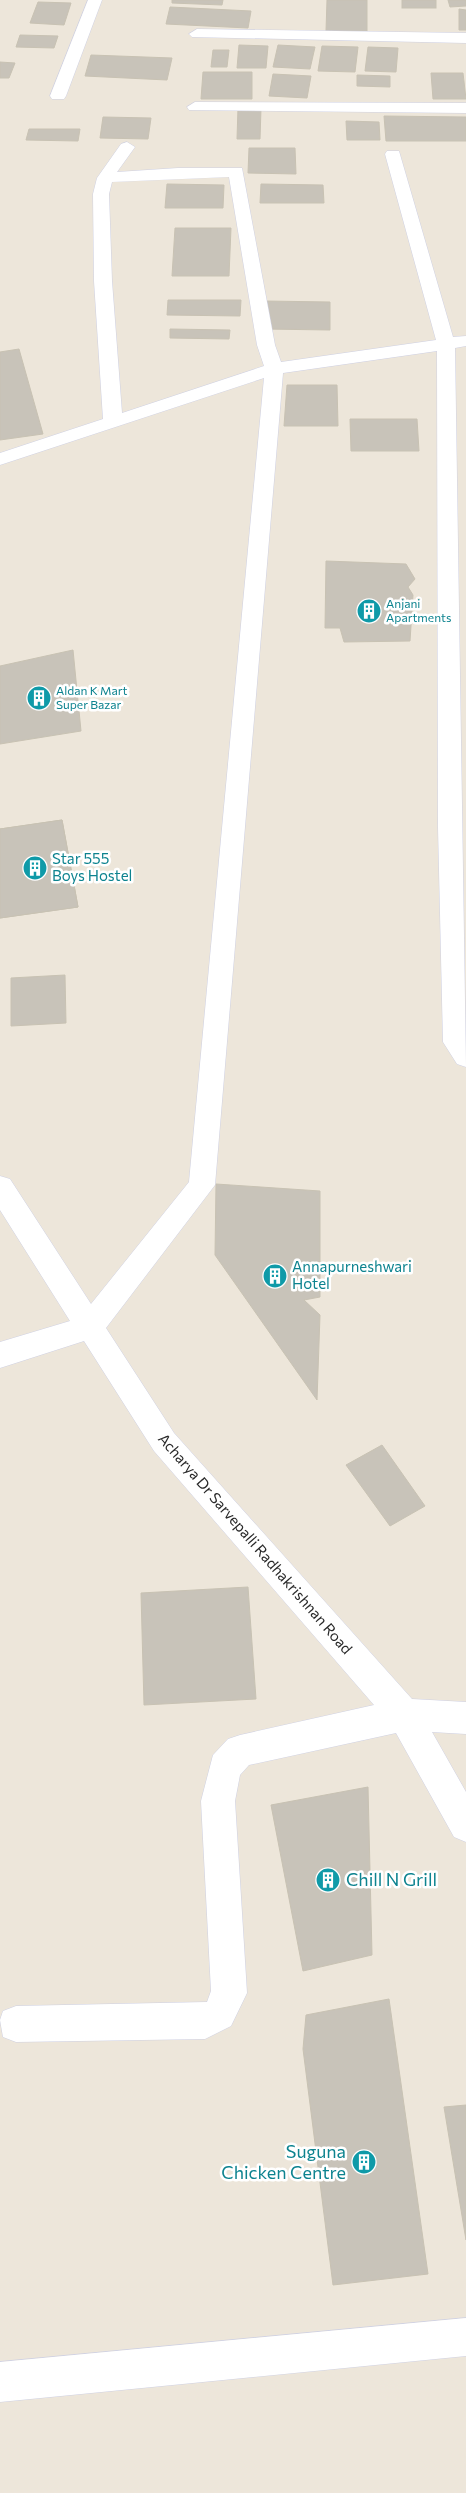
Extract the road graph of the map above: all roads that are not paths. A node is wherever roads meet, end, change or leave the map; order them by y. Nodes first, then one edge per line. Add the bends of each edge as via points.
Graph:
1 (95, 0) edge
2 (197, 34) dead end
3 (466, 38) edge
4 (58, 96) dead end
5 (195, 107) dead end
6 (466, 108) edge
7 (127, 147) dead end
8 (393, 154) dead end
9 (106, 178) junction
10 (456, 343) edge
11 (274, 369) junction
12 (113, 422) junction
13 (0, 459) edge
14 (466, 1057) edge
15 (0, 1187) edge
16 (90, 1327) junction
17 (0, 1355) edge
18 (404, 1715) junction
19 (466, 1718) edge
20 (466, 1825) edge
21 (16, 2024) dead end
22 (466, 2337) edge
23 (0, 2382) edge

1 - 4 street
2 - 3 street
5 - 6 street
7 - 9 street
8 - 10 street
9 - 11 street via 236,172 266,345
9 - 12 street via 101,194 101,213
10 - 11 street
10 - 14 street via 450,827 456,1042
11 - 12 street
11 - 16 street via 202,1185
12 - 13 street
15 - 16 street, Acharya Dr Sarvepalli Radhakrishnan Road
16 - 17 street
16 - 18 street, Acharya Dr Sarvepalli Radhakrishnan Road via 164,1442
18 - 19 street
18 - 20 street, Acharya Dr Sarvepalli Radhakrishnan Road
18 - 21 street via 240,1751 225,1767 218,1801 229,1993 220,2014 205,2021
22 - 23 street

